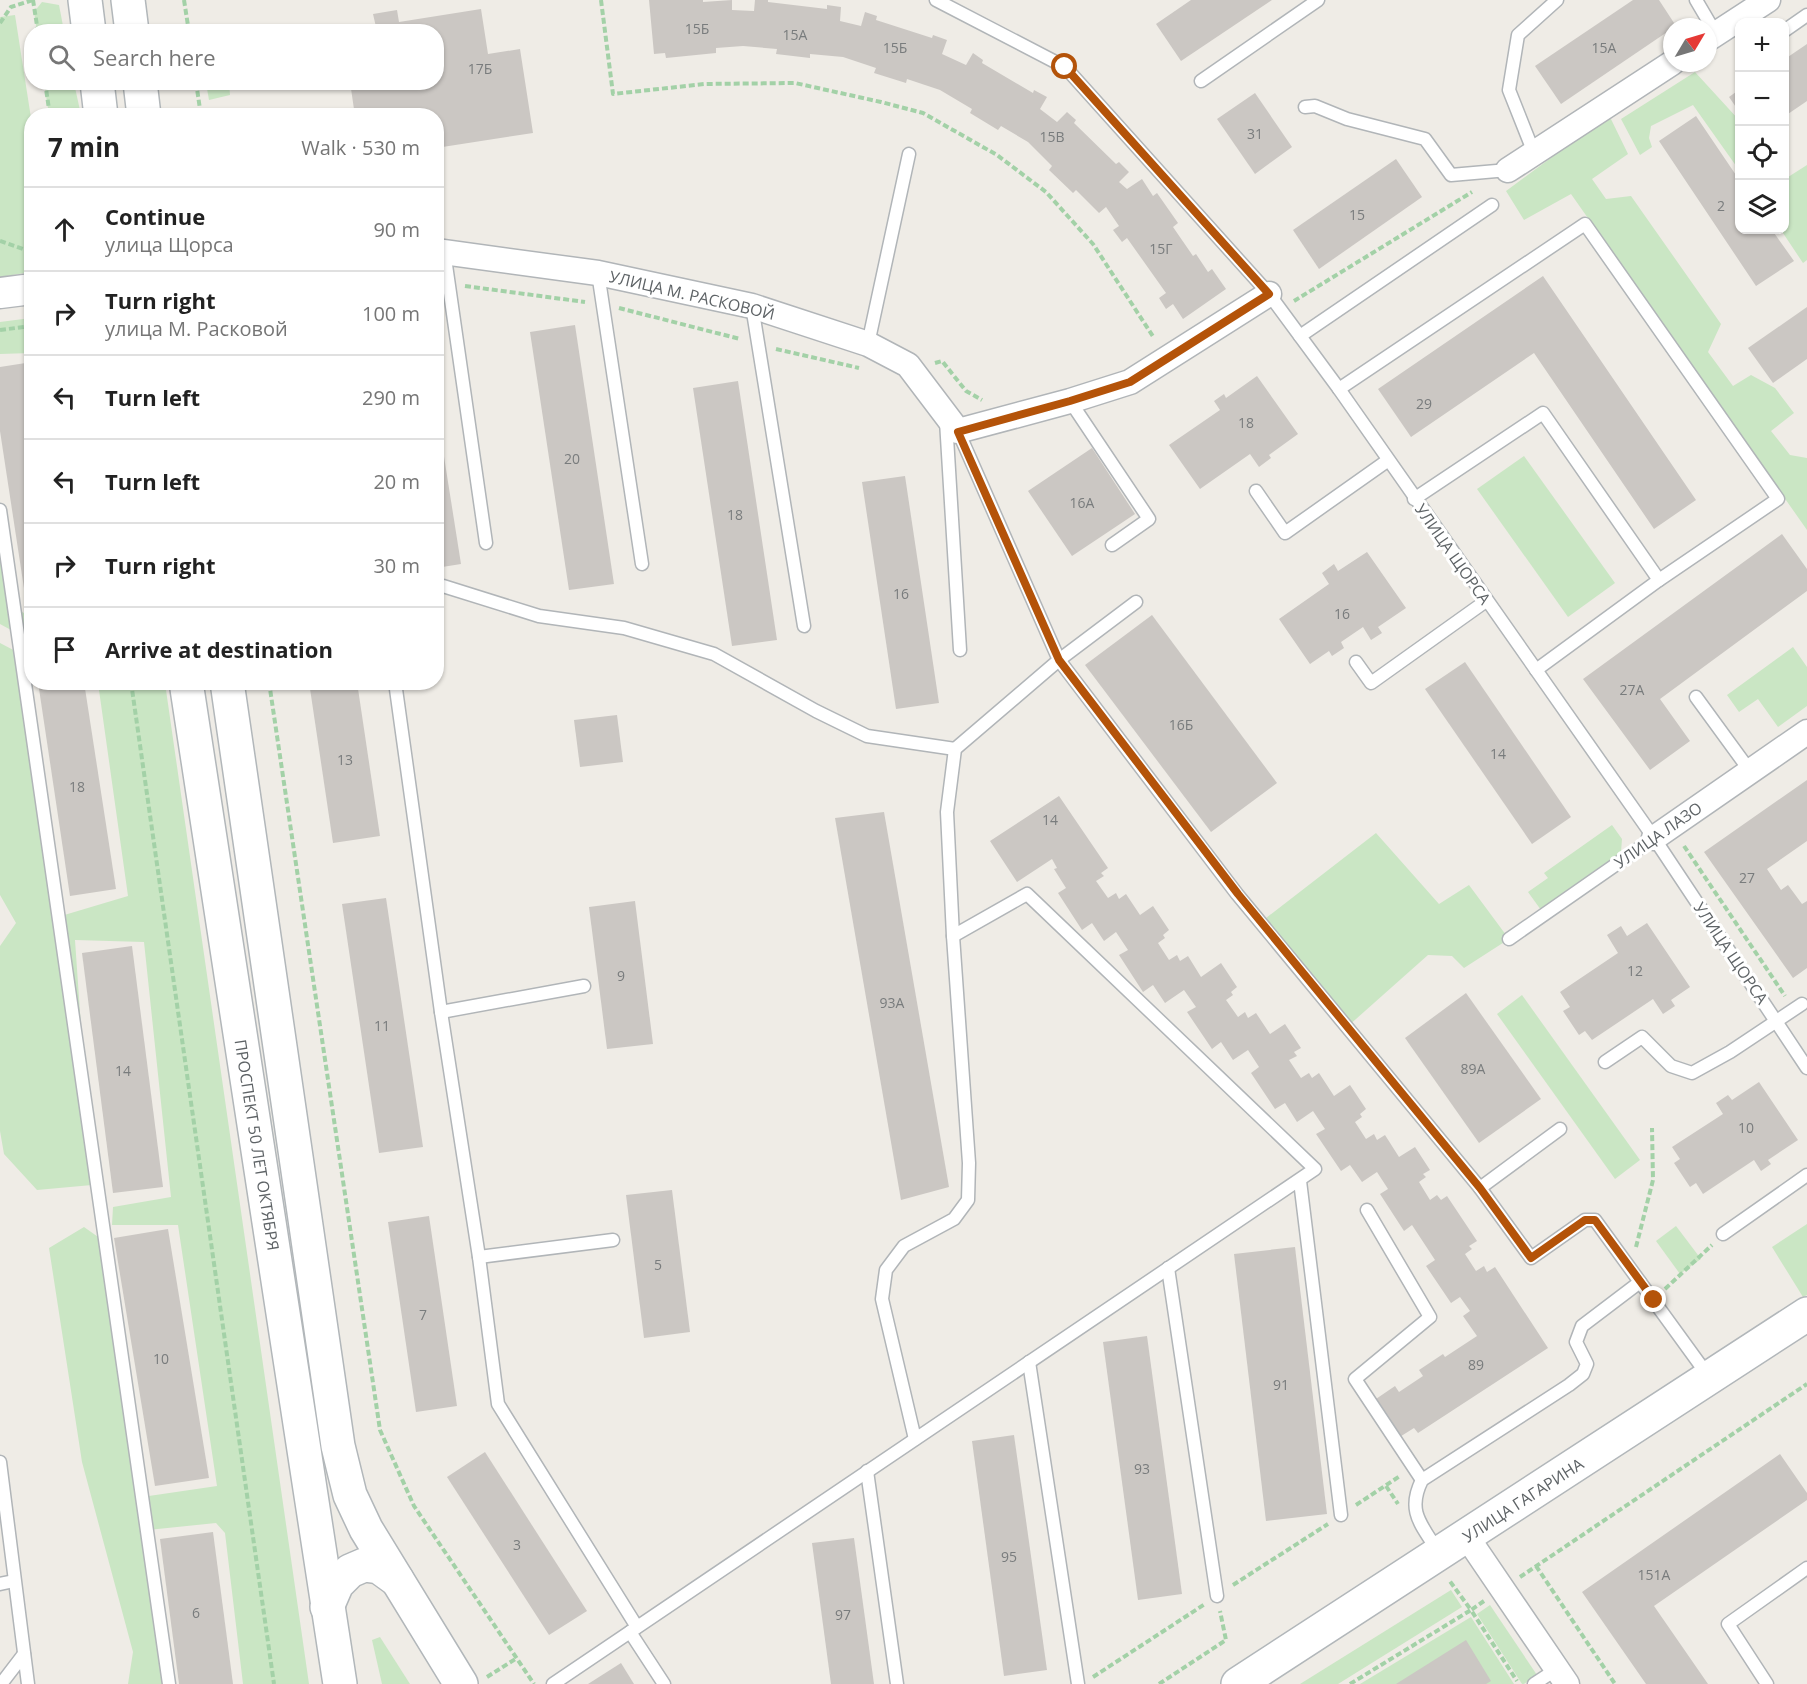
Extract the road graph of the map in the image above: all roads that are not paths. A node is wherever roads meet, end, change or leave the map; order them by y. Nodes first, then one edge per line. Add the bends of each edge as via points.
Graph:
1 (85, 0) edge
2 (128, 0) edge
3 (936, 0) edge
4 (1318, 0) edge
5 (1557, 0) edge
6 (1696, 0) edge
7 (1768, 0) edge
8 (1807, 15) edge
9 (1704, 18) edge
10 (88, 24) edge
11 (131, 24) edge
12 (1789, 28) edge
13 (1717, 34) edge
14 (1663, 69) edge
15 (1201, 81) dead end
16 (98, 90) edge
17 (141, 90) edge
18 (1305, 107) dead end
19 (100, 108) edge
20 (143, 108) edge
21 (1534, 153) junction
22 (909, 154) dead end
23 (1508, 170) joint
24 (1492, 205) dead end
25 (444, 252) edge
26 (598, 273) junction
27 (444, 276) edge
28 (24, 290) edge
29 (0, 293) edge
30 (1275, 302) junction
31 (752, 306) junction
32 (1300, 336) junction
33 (868, 344) junction
34 (1339, 389) junction
35 (1070, 401) junction
36 (952, 423) junction
37 (1387, 461) junction
38 (1256, 491) dead end
39 (1414, 499) junction
40 (0, 510) edge
41 (486, 543) dead end
42 (1112, 546) dead end
43 (642, 564) dead end
44 (1659, 580) junction
45 (444, 586) edge
46 (1486, 601) junction
47 (1136, 602) dead end
48 (804, 626) dead end
49 (960, 650) dead end
50 (1059, 660) junction
51 (1356, 662) dead end
52 (1536, 670) junction
53 (24, 677) edge
54 (26, 690) edge
55 (187, 690) edge
56 (228, 690) edge
57 (396, 690) edge
58 (1696, 697) dead end
59 (1807, 732) edge
60 (955, 749) junction
61 (1750, 771) junction
62 (1654, 837) junction
63 (952, 936) junction
64 (1509, 939) dead end
65 (584, 986) dead end
66 (1802, 1004) dead end
67 (441, 1012) junction
68 (1776, 1021) junction
69 (1605, 1062) dead end
70 (1807, 1068) edge
71 (1560, 1129) dead end
72 (1807, 1175) edge
73 (1300, 1181) junction
74 (1480, 1188) junction
75 (1367, 1210) dead end
76 (1723, 1234) road end
77 (613, 1240) dead end
78 (479, 1257) junction
79 (1168, 1268) junction
80 (1640, 1282) junction
81 (1807, 1314) edge
82 (1029, 1362) junction
83 (1709, 1378) junction
84 (915, 1439) junction
85 (0, 1462) edge
86 (867, 1472) junction
87 (1422, 1480) junction
88 (1341, 1515) dead end
89 (1467, 1537) junction
90 (1436, 1556) junction
91 (1807, 1568) edge
92 (397, 1580) junction
93 (14, 1581) junction
94 (0, 1584) edge
95 (1217, 1596) road end
96 (327, 1607) junction
97 (634, 1629) junction
98 (24, 1653) junction
99 (1562, 1677) edge
100 (472, 1681) edge
101 (1, 1684) edge
102 (28, 1684) edge
103 (169, 1684) edge
104 (340, 1684) edge
105 (553, 1684) edge
106 (664, 1684) edge
107 (897, 1684) edge
108 (1078, 1684) edge
109 (1238, 1684) edge
110 (1534, 1684) edge
111 (1767, 1684) edge

1 - 10 main road
2 - 11 main road
3 - 30 lane, УЛИЦА ЩОРСА via 1065,67
4 - 15 lane
5 - 21 lane via 1518,35 1509,90
6 - 9 lane
7 - 13 street
8 - 12 lane
14 - 21 street
16 - 19 main road
17 - 20 main road
18 - 23 lane via 1316,106 1347,119 1425,139 1451,175
21 - 23 street
22 - 33 lane
24 - 32 lane
25 - 26 street, УЛИЦА М. РАСКОВОЙ
26 - 31 street, УЛИЦА М. РАСКОВОЙ
26 - 43 lane
27 - 41 lane
28 - 29 street
30 - 32 lane, УЛИЦА ЩОРСА
30 - 35 street via 1130,382
31 - 33 street, УЛИЦА М. РАСКОВОЙ
31 - 48 lane
32 - 34 lane, УЛИЦА ЩОРСА
33 - 36 street, УЛИЦА М. РАСКОВОЙ via 908,365
34 - 37 lane, УЛИЦА ЩОРСА
34 - 44 lane via 1585,224 1779,499
35 - 36 street
35 - 42 lane via 1149,519
36 - 49 lane
36 - 50 lane
37 - 38 lane via 1285,533
37 - 39 lane, УЛИЦА ЩОРСА
39 - 44 lane via 1543,413
39 - 46 lane, УЛИЦА ЩОРСА
40 - 53 lane
44 - 52 lane
45 - 60 lane via 539,616 624,628 714,654 867,736
46 - 51 lane via 1371,683
46 - 52 lane, УЛИЦА ЩОРСА
47 - 50 lane
50 - 60 lane
50 - 74 lane via 1238,894
52 - 62 lane, УЛИЦА ЩОРСА
54 - 103 lane
55 - 96 main road, ПРОСПЕКТ 50 ЛЕТ ОКТЯБРЯ
56 - 92 main road via 338,1446 350,1495
57 - 67 lane
58 - 61 lane
59 - 61 street, УЛИЦА ЛАЗО
60 - 63 lane via 947,812
61 - 62 street, УЛИЦА ЛАЗО
62 - 64 lane, УЛИЦА ЛАЗО
62 - 68 lane, УЛИЦА ЩОРСА
63 - 73 lane via 1027,894 1315,1169
63 - 84 lane via 969,1163 968,1200 954,1219 904,1246 886,1270 882,1299
65 - 67 lane
66 - 68 lane
67 - 78 lane
68 - 69 lane via 1692,1073 1671,1066 1642,1036
68 - 70 lane, УЛИЦА ЩОРСА
71 - 74 lane
72 - 76 lane
73 - 79 lane
73 - 88 lane
74 - 80 lane via 1531,1258 1585,1220 1595,1220
75 - 87 lane via 1430,1317 1355,1379
77 - 78 lane
78 - 97 lane via 498,1404
79 - 82 lane
79 - 95 lane
80 - 83 lane
80 - 87 lane via 1582,1326 1576,1342 1587,1364 1583,1374
81 - 83 main road, УЛИЦА ГАГАРИНА
82 - 84 lane
82 - 108 lane
83 - 89 main road, УЛИЦА ГАГАРИНА
84 - 86 lane
85 - 93 lane
86 - 97 lane
86 - 107 lane
87 - 90 lane via 1415,1495 1415,1513
89 - 90 main road, УЛИЦА ГАГАРИНА
89 - 99 street
90 - 109 main road, УЛИЦА ГАГАРИНА
91 - 111 lane via 1728,1624
92 - 96 main road via 380,1567 364,1565 350,1571 337,1584
92 - 100 main road
93 - 94 lane
93 - 98 lane
96 - 104 main road, ПРОСПЕКТ 50 ЛЕТ ОКТЯБРЯ
97 - 105 lane
97 - 106 lane
98 - 101 lane
98 - 102 lane
99 - 110 lane

